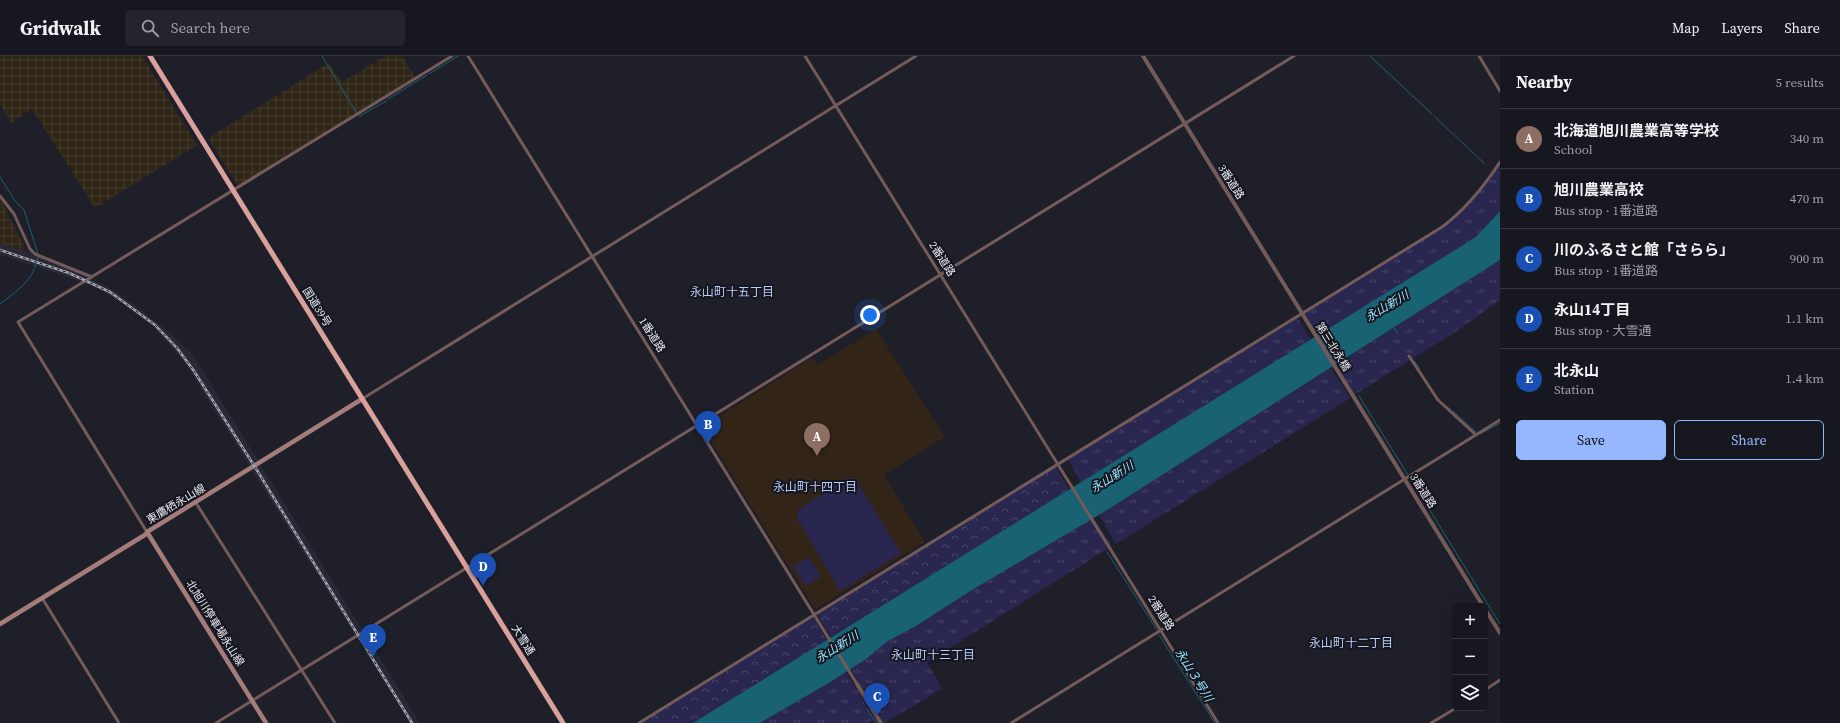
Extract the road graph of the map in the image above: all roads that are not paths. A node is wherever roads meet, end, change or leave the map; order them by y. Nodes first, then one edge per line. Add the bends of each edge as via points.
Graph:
1 (150, 56) edge
2 (452, 56) edge
3 (468, 56) edge
4 (805, 56) edge
5 (916, 56) edge
6 (1143, 56) edge
7 (1294, 56) edge
8 (1479, 56) edge
9 (1500, 91) edge
10 (836, 106) junction
11 (1185, 123) junction
12 (1500, 162) edge
13 (233, 191) junction
14 (0, 196) edge
15 (593, 256) junction
16 (940, 274) junction
17 (92, 277) junction
18 (1303, 315) junction
19 (1409, 356) dead end
20 (1347, 386) joint
21 (362, 400) junction
22 (1500, 420) edge
23 (696, 425) junction
24 (1476, 434) junction
25 (1058, 464) junction
26 (1407, 477) junction
27 (196, 503) junction
28 (148, 532) junction
29 (466, 568) junction
30 (42, 598) junction
31 (1481, 603) edge
32 (814, 614) junction
33 (1488, 614) edge
34 (0, 624) edge
35 (1161, 630) junction
36 (1500, 633) edge
37 (302, 669) junction
38 (1500, 680) edge
39 (857, 684) joint
40 (1488, 688) edge
41 (252, 700) junction
42 (1452, 710) edge
43 (119, 723) edge
44 (216, 723) edge
45 (266, 723) edge
46 (335, 723) edge
47 (563, 723) edge
48 (639, 723) edge
49 (881, 723) edge
50 (1011, 723) edge
51 (1218, 723) edge
52 (1432, 723) edge

1 - 13 highway, 国道39号
2 - 13 street
3 - 15 street, 1番道路
4 - 10 street, 2番道路
5 - 10 street
6 - 11 street, 3番道路
7 - 11 street
8 - 9 street
10 - 15 street
10 - 16 street, 2番道路
11 - 16 street
11 - 18 street, 3番道路
12 - 18 street via 1480,192 1454,218
13 - 17 street
13 - 21 highway, 国道39号
14 - 17 street via 14,214 30,249 35,254
15 - 21 street
15 - 23 street, 1番道路
16 - 23 street
16 - 25 street, 2番道路
17 - 28 street via 18,322
18 - 20 street, 第三北永橋
18 - 25 street
19 - 24 street via 1438,400
20 - 26 street, 3番道路
21 - 27 main road, 東鷹栖永山線
21 - 29 highway, 国道39号
22 - 24 street
23 - 29 street
23 - 32 street, 1番道路
24 - 26 street
25 - 32 street
25 - 35 street, 2番道路
26 - 31 street, 3番道路
26 - 35 street
27 - 28 main road, 東鷹栖永山線
27 - 37 street
28 - 30 main road, 東鷹栖永山線
28 - 41 main road, 北旭川停車場永山線
29 - 37 street
29 - 47 highway, 大雪通
30 - 34 main road, 東鷹栖永山線
30 - 43 street
32 - 39 street, 1番道路
32 - 48 street
33 - 36 street
35 - 50 street
35 - 51 street, 2番道路
37 - 41 street
37 - 46 street
38 - 40 street
39 - 49 street
41 - 44 street
41 - 45 main road, 北旭川停車場永山線
42 - 52 street

